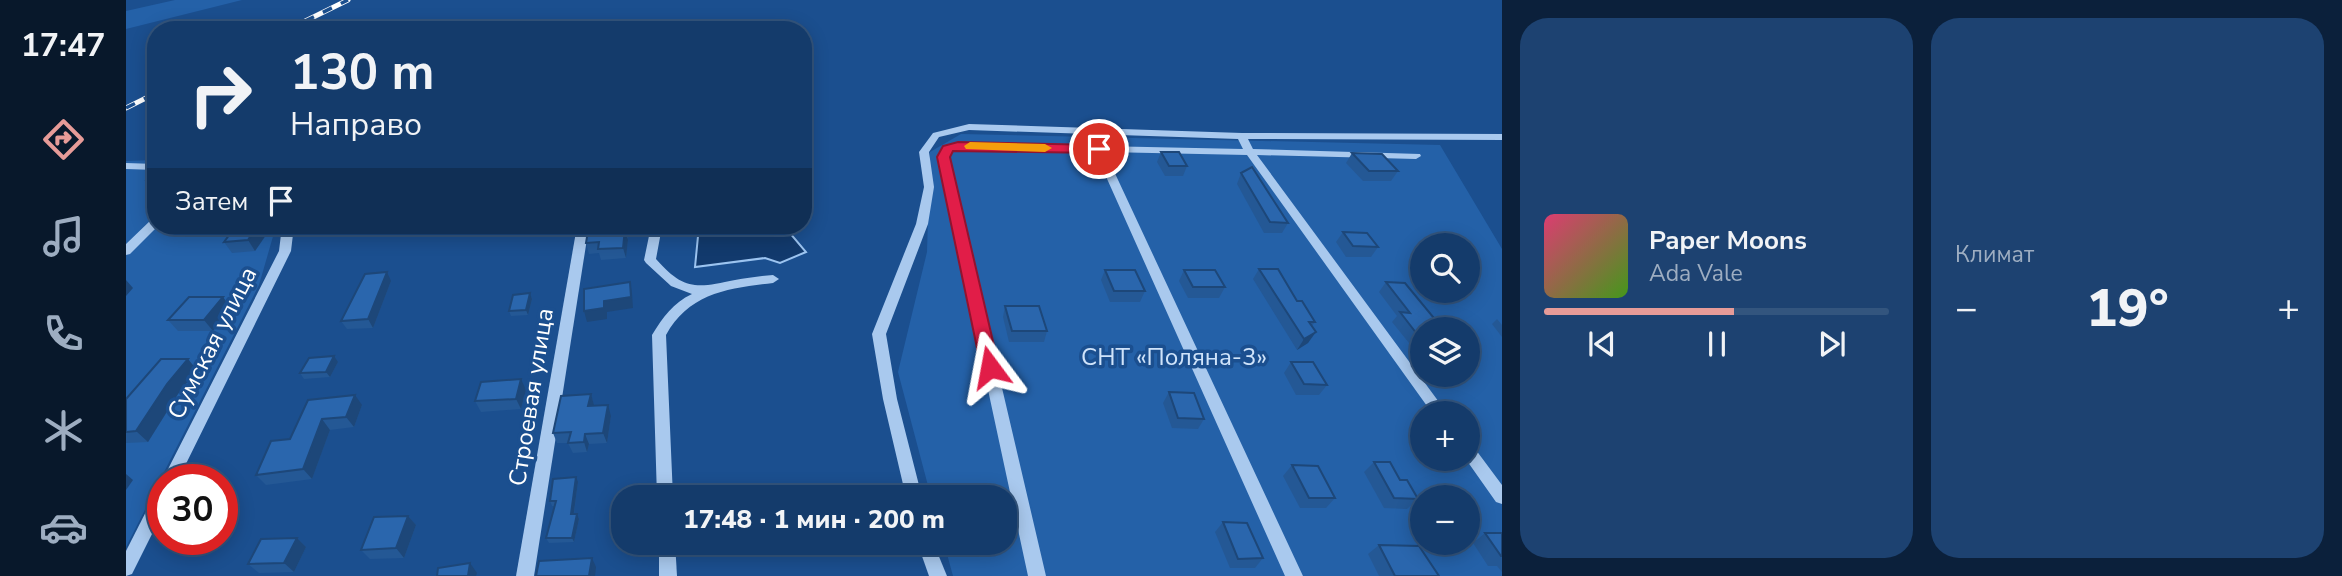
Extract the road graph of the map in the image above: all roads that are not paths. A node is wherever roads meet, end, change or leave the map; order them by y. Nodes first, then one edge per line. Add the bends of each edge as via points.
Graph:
1 (1242, 136) junction
2 (1502, 137) edge
3 (1099, 149) junction
4 (1250, 153) junction
5 (1416, 156) dead end
6 (126, 166) edge
7 (147, 167) edge
8 (147, 230) edge
9 (287, 235) edge
10 (581, 235) edge
11 (654, 235) edge
12 (126, 251) edge
13 (772, 279) dead end
14 (716, 289) junction
15 (1431, 401) edge
16 (178, 464) edge
17 (1480, 467) edge
18 (665, 485) edge
19 (911, 485) edge
20 (1502, 497) edge
21 (147, 527) edge
22 (667, 555) edge
23 (930, 555) edge
24 (126, 568) edge
25 (525, 576) edge
26 (668, 576) edge
27 (938, 576) edge
28 (1037, 576) edge
29 (1294, 576) edge

1 - 2 street
1 - 4 street
1 - 19 street via 969,127 936,135 924,152 929,187 922,224 878,334
3 - 4 street
3 - 28 street via 958,146 947,149 943,157
3 - 29 street
4 - 5 street
4 - 15 street
6 - 7 street
8 - 12 street
9 - 16 street, Сумская улица via 285,251
10 - 25 street, Строевая улица
11 - 14 street via 650,260 658,270 690,290
13 - 14 street
14 - 18 street via 698,295 673,313 659,335
17 - 20 street
21 - 24 street
22 - 26 street
23 - 27 street

